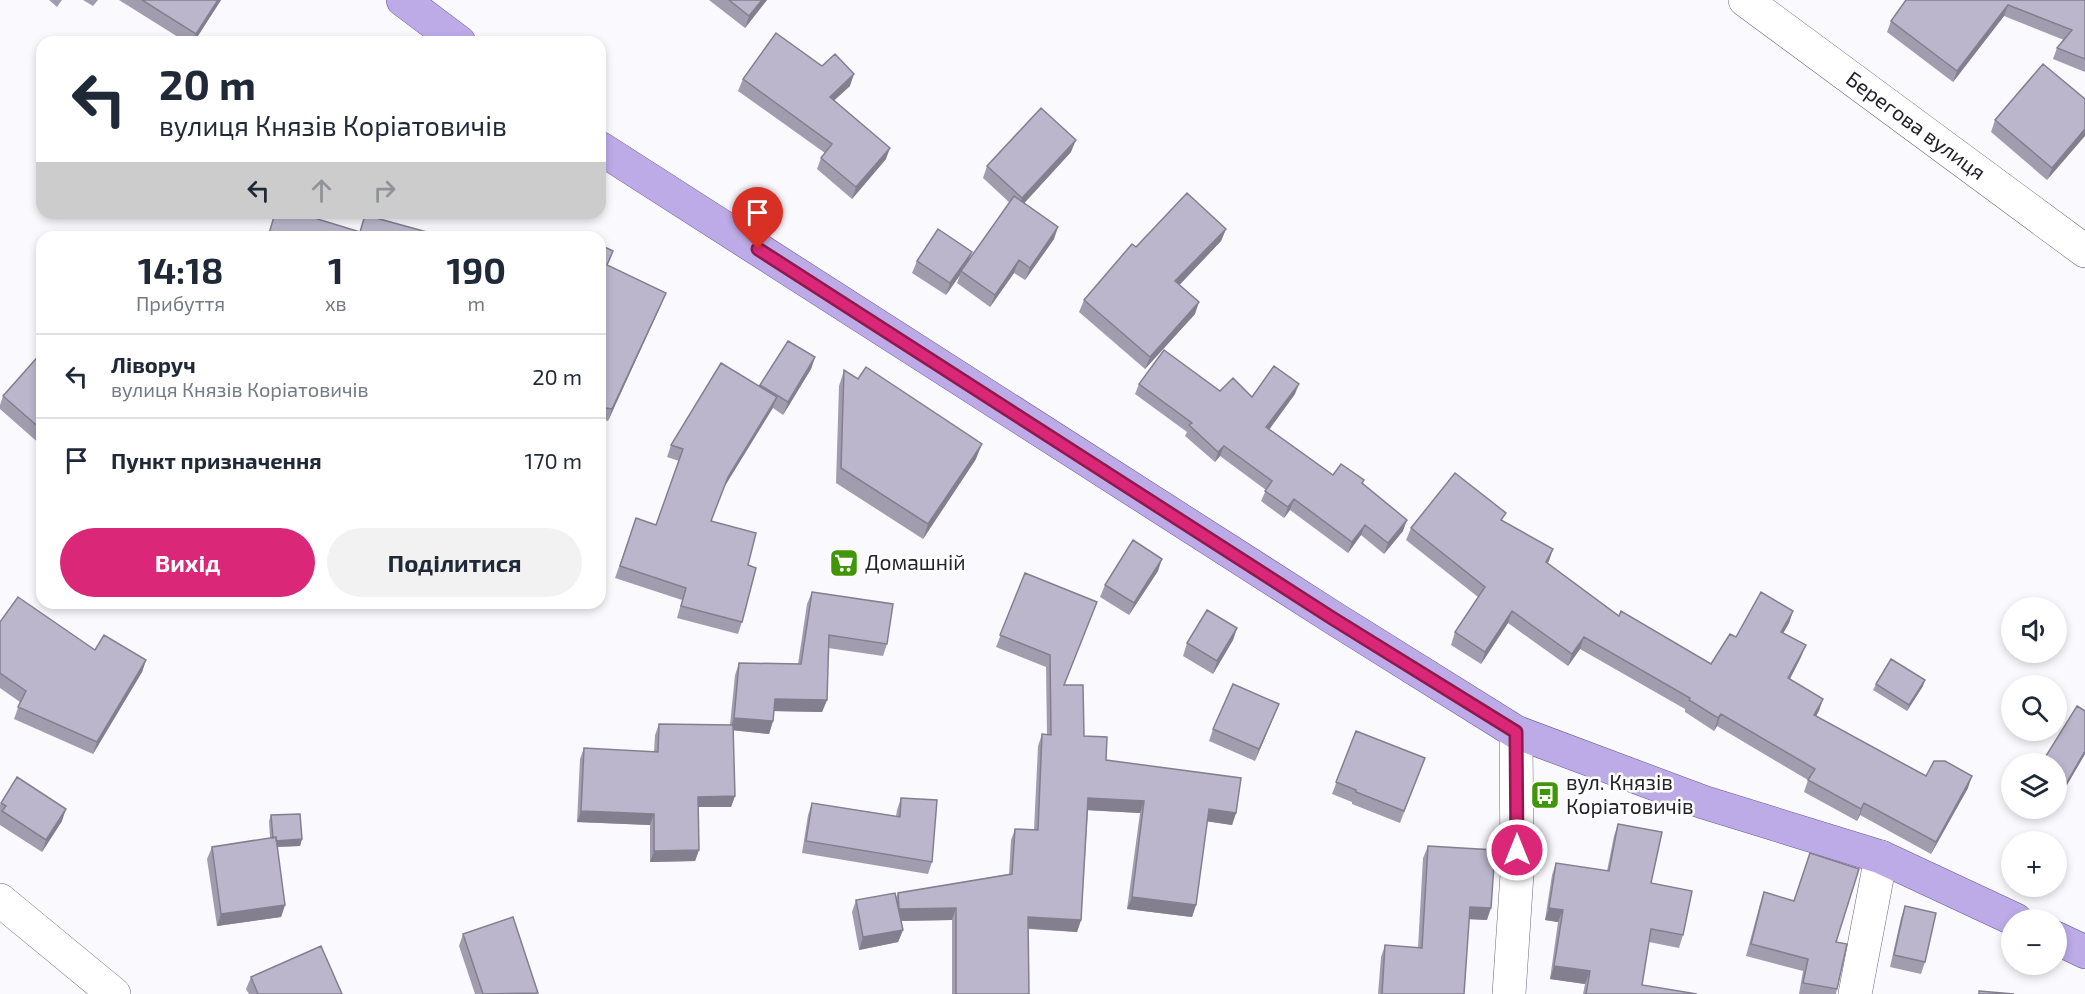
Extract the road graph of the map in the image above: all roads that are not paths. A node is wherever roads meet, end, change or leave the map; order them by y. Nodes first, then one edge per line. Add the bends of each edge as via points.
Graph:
1 (403, 0) edge
2 (1745, 0) edge
3 (451, 36) edge
4 (606, 152) edge
5 (2085, 252) edge
6 (1516, 732) junction
7 (1881, 857) junction
8 (0, 900) edge
9 (2001, 913) edge
10 (2067, 943) edge
11 (2085, 952) edge
12 (114, 994) edge
13 (1509, 994) edge
14 (1855, 994) edge

1 - 3 main road
2 - 5 street, Берегова вулиця
4 - 6 main road
6 - 7 main road via 1703,802
6 - 13 street via 1517,874
7 - 9 main road
7 - 14 street
8 - 12 street
10 - 11 main road

